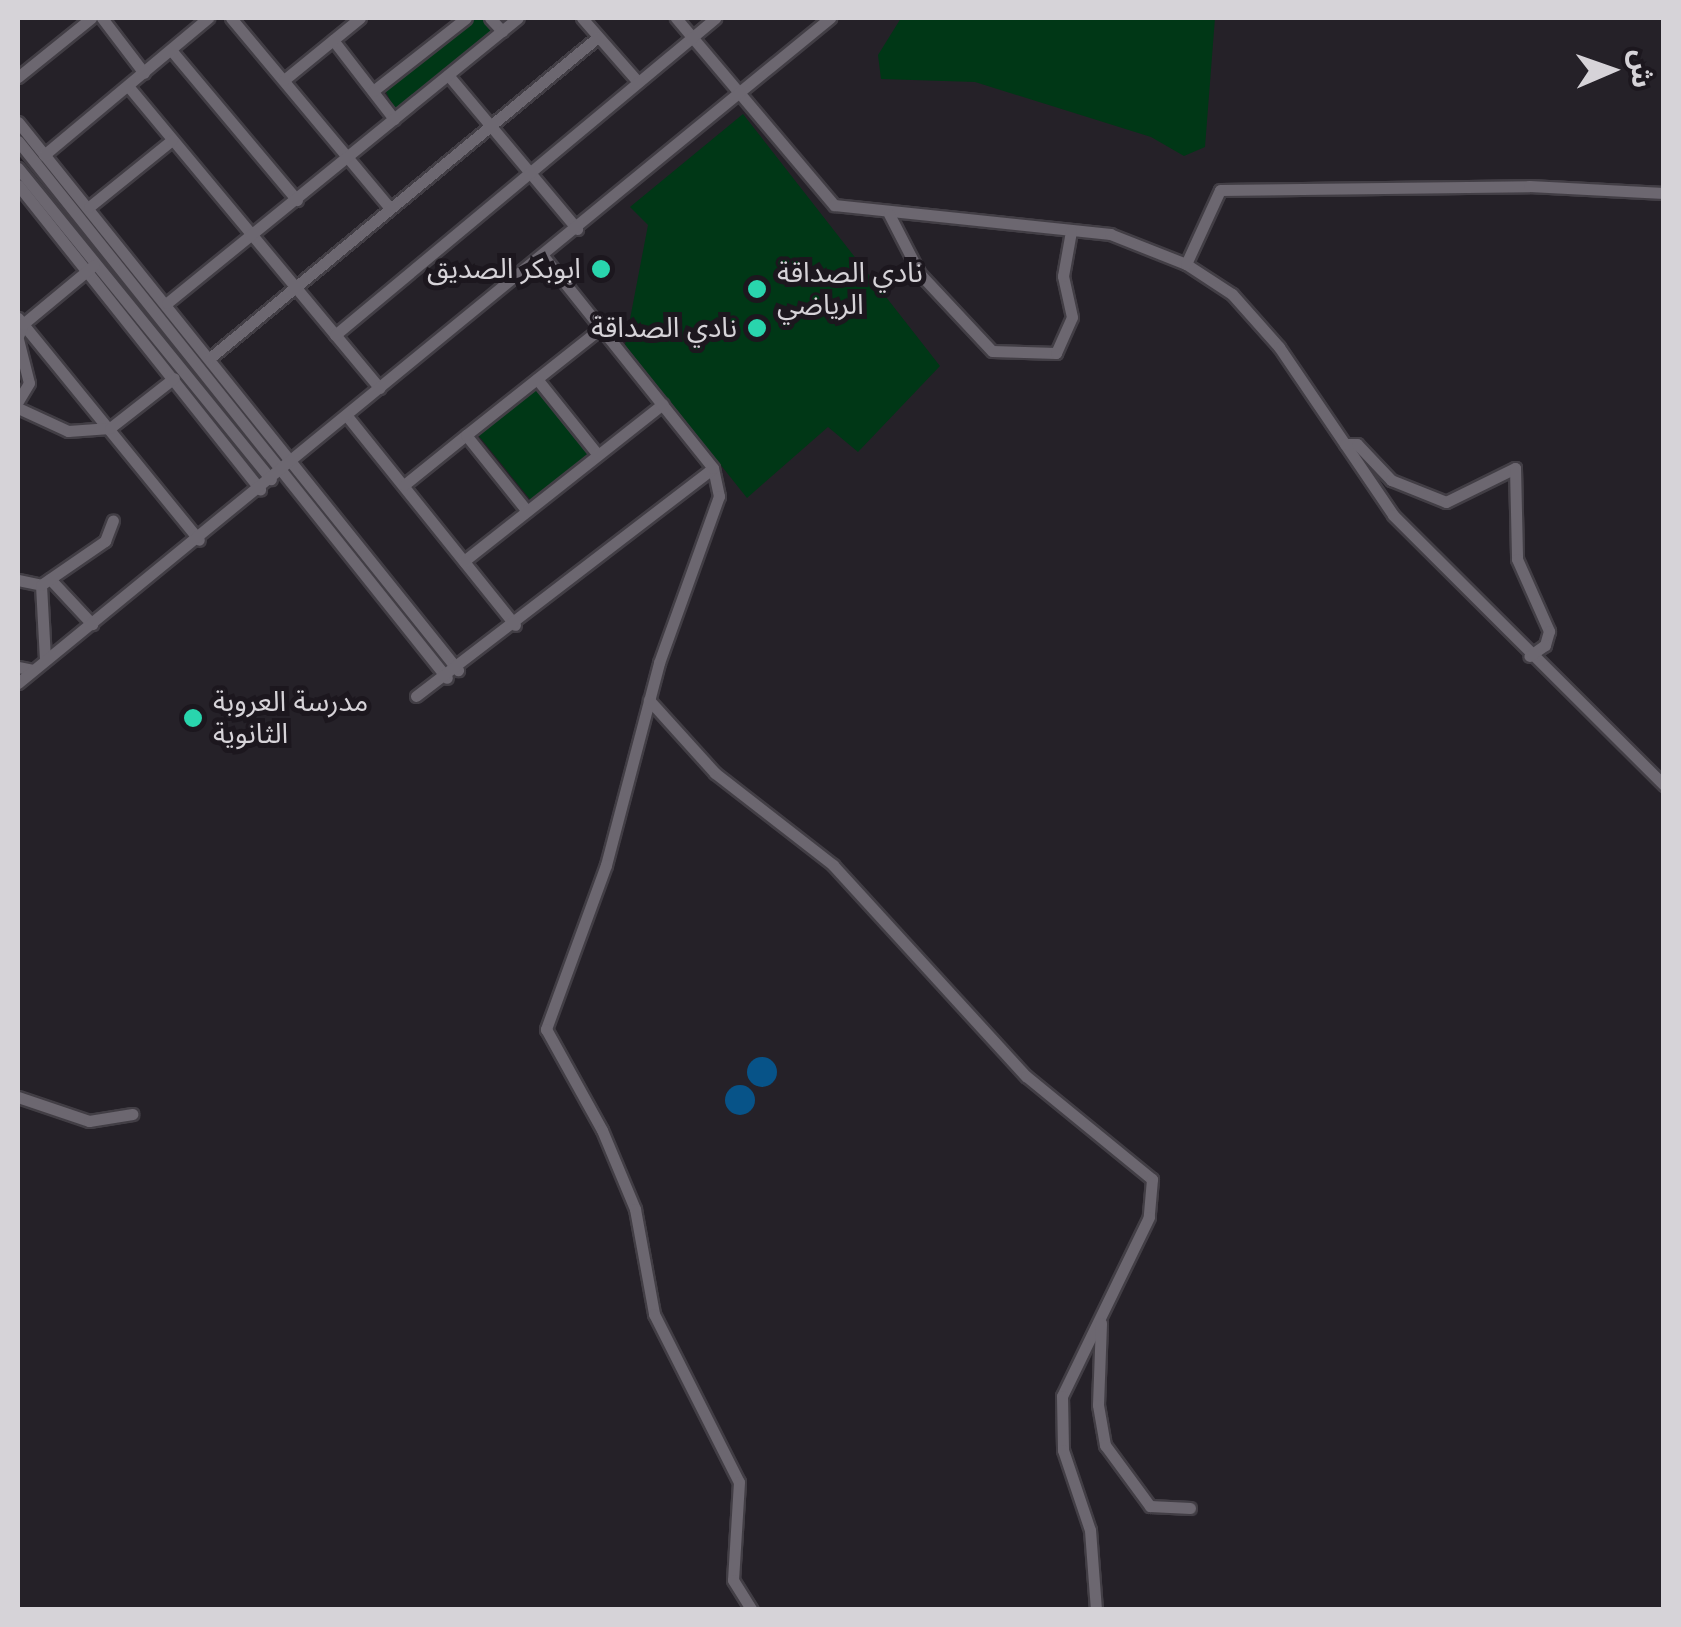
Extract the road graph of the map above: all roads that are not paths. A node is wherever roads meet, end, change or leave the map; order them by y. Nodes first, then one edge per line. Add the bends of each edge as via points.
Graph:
1 (91, 18) edge
2 (102, 18) edge
3 (208, 18) edge
4 (360, 18) edge
5 (466, 18) edge
6 (490, 18) edge
7 (518, 18) edge
8 (582, 18) edge
9 (676, 18) edge
10 (716, 18) edge
11 (830, 18) edge
12 (237, 19) edge
13 (502, 31) junction
14 (598, 37) junction
15 (692, 37) junction
16 (332, 40) junction
17 (171, 50) junction
18 (144, 72) junction
19 (448, 75) junction
20 (18, 78) edge
21 (284, 80) junction
22 (638, 82) junction
23 (128, 86) junction
24 (373, 91) junction
25 (741, 93) junction
26 (394, 119) junction
27 (18, 122) edge
28 (490, 126) junction
29 (172, 140) junction
30 (18, 141) edge
31 (44, 155) junction
32 (347, 157) junction
33 (18, 168) edge
34 (529, 173) junction
35 (18, 185) edge
36 (1664, 194) edge
37 (297, 200) junction
38 (88, 207) junction
39 (389, 207) junction
40 (889, 214) junction
41 (577, 229) junction
42 (1070, 231) junction
43 (253, 236) junction
44 (114, 249) junction
45 (543, 256) junction
46 (1186, 264) junction
47 (93, 266) junction
48 (295, 286) junction
49 (167, 303) junction
50 (601, 328) junction
51 (19, 329) edge
52 (334, 335) junction
53 (211, 357) junction
54 (174, 378) junction
55 (537, 379) junction
56 (380, 388) junction
57 (18, 404) edge
58 (662, 404) junction
59 (347, 416) junction
60 (110, 428) junction
61 (466, 435) junction
62 (1345, 444) junction
63 (598, 455) junction
64 (294, 460) junction
65 (712, 468) junction
66 (283, 470) junction
67 (271, 480) junction
68 (404, 485) junction
69 (260, 489) junction
70 (527, 511) junction
71 (113, 520) dead end
72 (200, 540) junction
73 (464, 561) junction
74 (18, 580) edge
75 (46, 582) junction
76 (92, 624) junction
77 (514, 625) junction
78 (1529, 656) junction
79 (45, 660) junction
80 (18, 666) edge
81 (33, 670) junction
82 (452, 674) junction
83 (18, 683) edge
84 (416, 696) dead end
85 (648, 700) junction
86 (1664, 786) edge
87 (18, 1097) edge
88 (132, 1114) dead end
89 (1101, 1318) junction
90 (1190, 1508) dead end
91 (752, 1610) edge
92 (1096, 1610) edge

1 - 20 street
2 - 18 street
3 - 17 street
4 - 16 street
5 - 24 street
6 - 13 street
7 - 13 street
8 - 14 street
9 - 15 street
10 - 15 street
11 - 25 street
12 - 21 street
13 - 19 street
14 - 22 street
14 - 28 street
15 - 22 street
15 - 25 street
16 - 21 street
16 - 24 street
17 - 18 street
17 - 37 street
18 - 23 street
19 - 26 street
19 - 28 street
21 - 32 street
22 - 34 street
23 - 29 street
23 - 31 street
24 - 26 street
25 - 40 street via 823,197 850,210
25 - 41 street
26 - 32 street
27 - 31 street
28 - 34 street
28 - 39 street
29 - 38 street
29 - 43 street
30 - 44 street
31 - 38 street
32 - 37 street
32 - 39 street
33 - 47 street
34 - 41 street
34 - 52 street
35 - 47 street
36 - 46 street via 1529,186 1220,190
37 - 43 street
38 - 44 street
39 - 48 street
40 - 42 street
40 - 42 street via 920,274 992,352 1056,353 1072,317 1063,276
41 - 45 street
42 - 46 street via 1110,234
43 - 48 street
43 - 49 street
44 - 47 street
44 - 49 street
44 - 66 street
45 - 50 street
45 - 56 street
46 - 62 street via 1258,320
47 - 51 street
47 - 54 street
47 - 67 street
48 - 52 street
48 - 53 street
49 - 53 street
50 - 55 street
50 - 58 street
51 - 57 street via 29,382
51 - 60 street
52 - 56 street
53 - 64 street
54 - 60 street
54 - 69 street
55 - 61 street
55 - 63 street
56 - 59 street
57 - 60 street via 68,431
58 - 63 street
58 - 65 street
59 - 64 street
59 - 68 street
60 - 72 street
61 - 68 street
61 - 70 street
62 - 78 street via 1393,514
62 - 78 street via 1356,444 1391,480 1446,502 1515,468 1515,550 1549,631 1545,645
63 - 70 street
64 - 66 street
64 - 82 street
65 - 77 street
65 - 85 street via 720,496
66 - 67 street
66 - 82 street
67 - 69 street
68 - 73 street
69 - 72 street
70 - 73 street
71 - 75 street via 105,541
72 - 76 street
73 - 77 street
74 - 75 street
75 - 76 street
75 - 79 street
76 - 79 street
77 - 82 street
78 - 86 street
79 - 81 street
80 - 81 street
81 - 83 street
82 - 84 street
85 - 89 street via 715,772 833,865 1026,1076 1150,1175 1149,1217
85 - 91 street via 610,852 547,1034 615,1160 639,1222 654,1314 739,1482 732,1570
87 - 88 street via 89,1121
89 - 90 street via 1098,1405 1105,1445 1150,1506
89 - 92 street via 1069,1378 1060,1413 1063,1450 1090,1530

